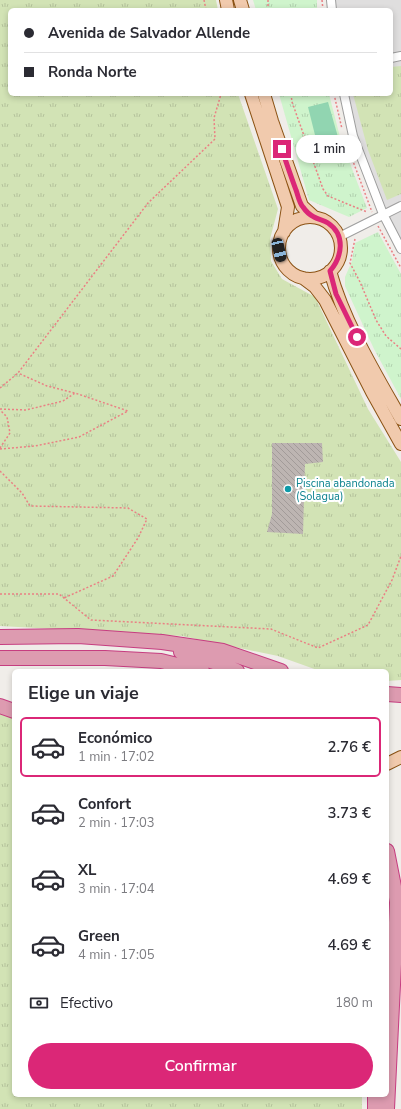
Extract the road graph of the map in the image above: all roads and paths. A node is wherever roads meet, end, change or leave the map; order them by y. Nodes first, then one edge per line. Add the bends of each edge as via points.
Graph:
1 (220, 96) edge
2 (252, 96) edge
3 (265, 96) edge
4 (291, 96) edge
5 (344, 96) edge
6 (401, 206) edge
7 (367, 212) dead end
8 (383, 214) junction
9 (314, 217) junction
10 (284, 232) junction
11 (339, 237) junction
12 (355, 238) dead end
13 (401, 249) edge
14 (330, 271) junction
15 (303, 278) junction
16 (401, 349) edge
17 (18, 373) junction
18 (0, 388) edge
19 (75, 393) junction
20 (0, 409) edge
21 (401, 419) edge
22 (401, 444) edge
23 (0, 448) edge
24 (0, 471) edge
25 (401, 556) edge
26 (0, 594) edge
27 (64, 598) junction
28 (0, 637) edge
29 (0, 645) edge
30 (0, 658) edge
31 (194, 669) edge
32 (233, 669) edge
33 (275, 669) edge
34 (389, 694) edge
35 (401, 695) edge
36 (0, 706) edge
37 (12, 710) edge
38 (401, 757) edge
39 (389, 763) edge
40 (389, 861) edge
41 (401, 965) edge
42 (391, 1024) junction
43 (389, 1066) edge
44 (368, 1097) edge
45 (375, 1097) edge
46 (388, 1097) edge
47 (368, 1109) edge
48 (375, 1109) edge
49 (387, 1109) edge

1 - 17 path via 214,118 215,139 148,203
2 - 10 main road via 288,207
3 - 9 main road via 302,206
4 - 7 path via 323,189 328,196
5 - 8 street via 353,136
6 - 8 street
8 - 11 street
8 - 13 street
9 - 10 main road via 296,220
9 - 11 main road via 329,224
10 - 15 main road via 279,250 282,260 290,271
11 - 14 main road via 340,255
12 - 16 path via 350,263 376,320 386,336
14 - 15 main road via 317,277
14 - 21 main road via 336,294 350,325
15 - 22 main road via 315,287 325,300
17 - 18 path
17 - 19 path via 47,386
19 - 20 path via 63,401 26,410
19 - 23 path via 128,411 79,437 35,446
20 - 23 path via 7,417 10,433
24 - 27 path via 22,493 30,506 128,508 147,518 138,538 113,576
25 - 27 path via 392,580 368,625 318,648 271,629 91,620
26 - 27 path via 59,594
28 - 33 highway via 78,636 162,642 223,652
29 - 32 highway via 114,646 176,651
30 - 31 highway via 161,661
34 - 35 highway
36 - 37 highway
38 - 39 main road
40 - 42 highway via 397,902
41 - 42 highway via 399,995
42 - 43 highway
44 - 47 highway
45 - 48 highway
46 - 49 highway

